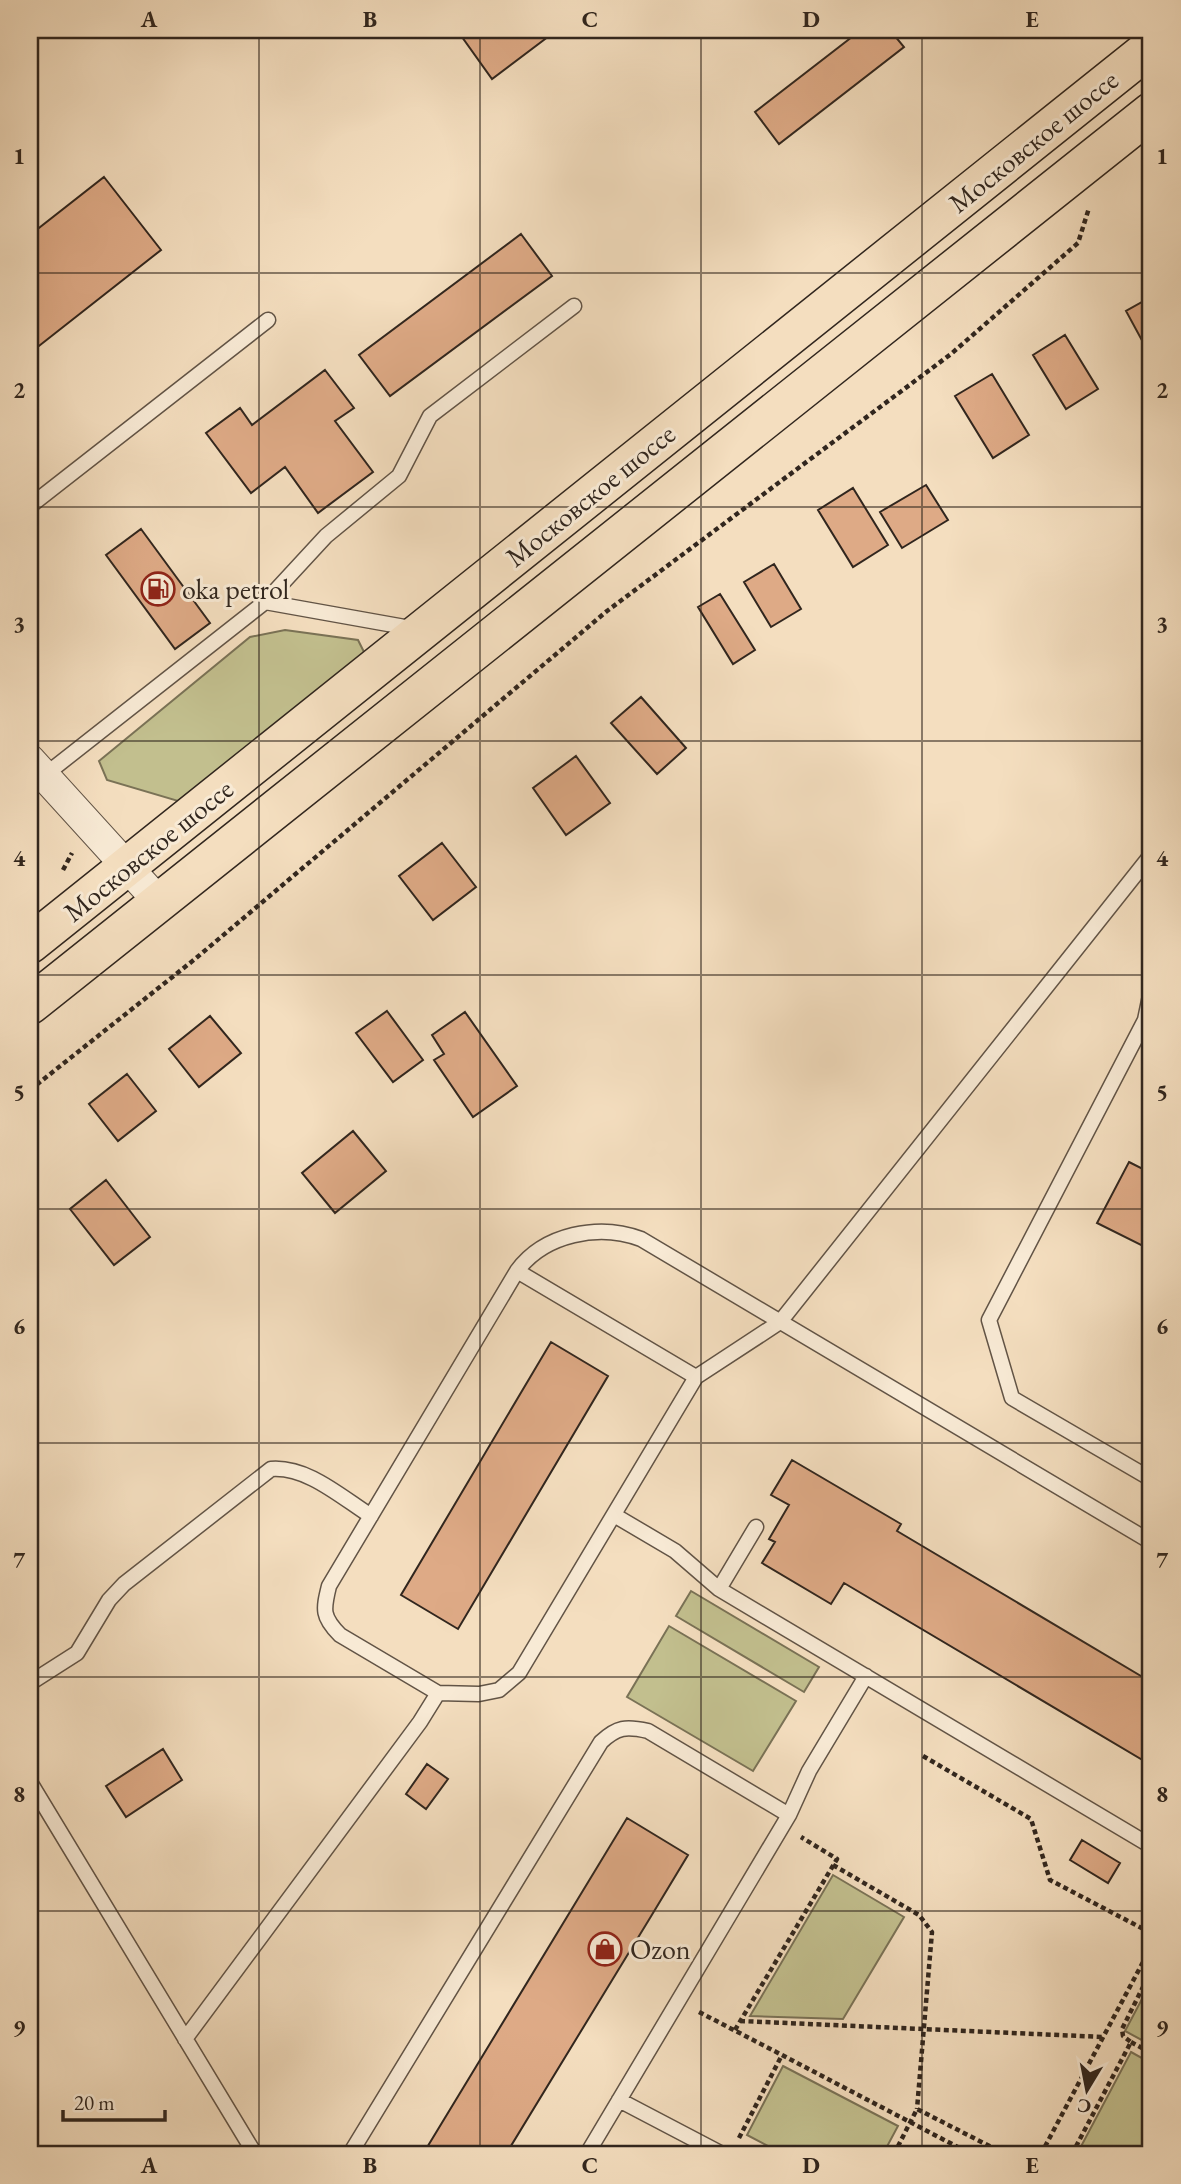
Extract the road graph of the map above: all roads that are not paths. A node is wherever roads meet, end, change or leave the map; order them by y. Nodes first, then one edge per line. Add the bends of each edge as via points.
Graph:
1 (1151, 47) edge
2 (1151, 112) edge
3 (574, 306) dead end
4 (268, 320) dead end
5 (30, 506) edge
6 (265, 602) junction
7 (421, 630) junction
8 (37, 767) edge
9 (1151, 855) edge
10 (128, 866) junction
11 (160, 903) junction
12 (30, 944) edge
13 (1151, 991) edge
14 (30, 1005) edge
15 (517, 1271) junction
16 (780, 1322) junction
17 (696, 1377) junction
18 (1151, 1479) edge
19 (614, 1515) junction
20 (371, 1516) junction
21 (756, 1527) dead end
22 (1151, 1542) edge
23 (719, 1589) junction
24 (866, 1676) junction
25 (30, 1683) edge
26 (438, 1693) junction
27 (30, 1782) edge
28 (785, 1820) junction
29 (1151, 1846) edge
30 (186, 2039) junction
31 (619, 2100) junction
32 (255, 2154) edge
33 (350, 2154) edge
34 (586, 2154) edge
35 (722, 2154) edge

1 - 7 main road, Московское шоссе
2 - 11 main road, Московское шоссе
3 - 6 lane via 429,416 399,476 326,536
4 - 5 lane
6 - 7 lane
6 - 8 lane
7 - 10 main road, Московское шоссе
8 - 10 street
9 - 16 lane
10 - 11 street
10 - 12 main road, Московское шоссе
11 - 14 main road, Московское шоссе
13 - 18 lane via 1145,1020 989,1320 1012,1398
15 - 16 lane via 538,1248 554,1241 591,1232 624,1232
15 - 17 lane
15 - 20 lane
16 - 17 lane
16 - 22 lane
17 - 19 lane
19 - 23 lane via 675,1551
19 - 26 lane via 510,1684 479,1694
20 - 25 lane via 302,1473 271,1469 124,1584 108,1600 77,1653
20 - 26 lane via 329,1586 324,1604 327,1622 340,1635
21 - 23 lane
23 - 24 lane
24 - 28 lane
24 - 29 lane
26 - 30 lane
27 - 30 lane
28 - 31 lane
28 - 33 lane via 648,1731 628,1726 614,1731 601,1742
30 - 32 lane
31 - 34 lane
31 - 35 lane

